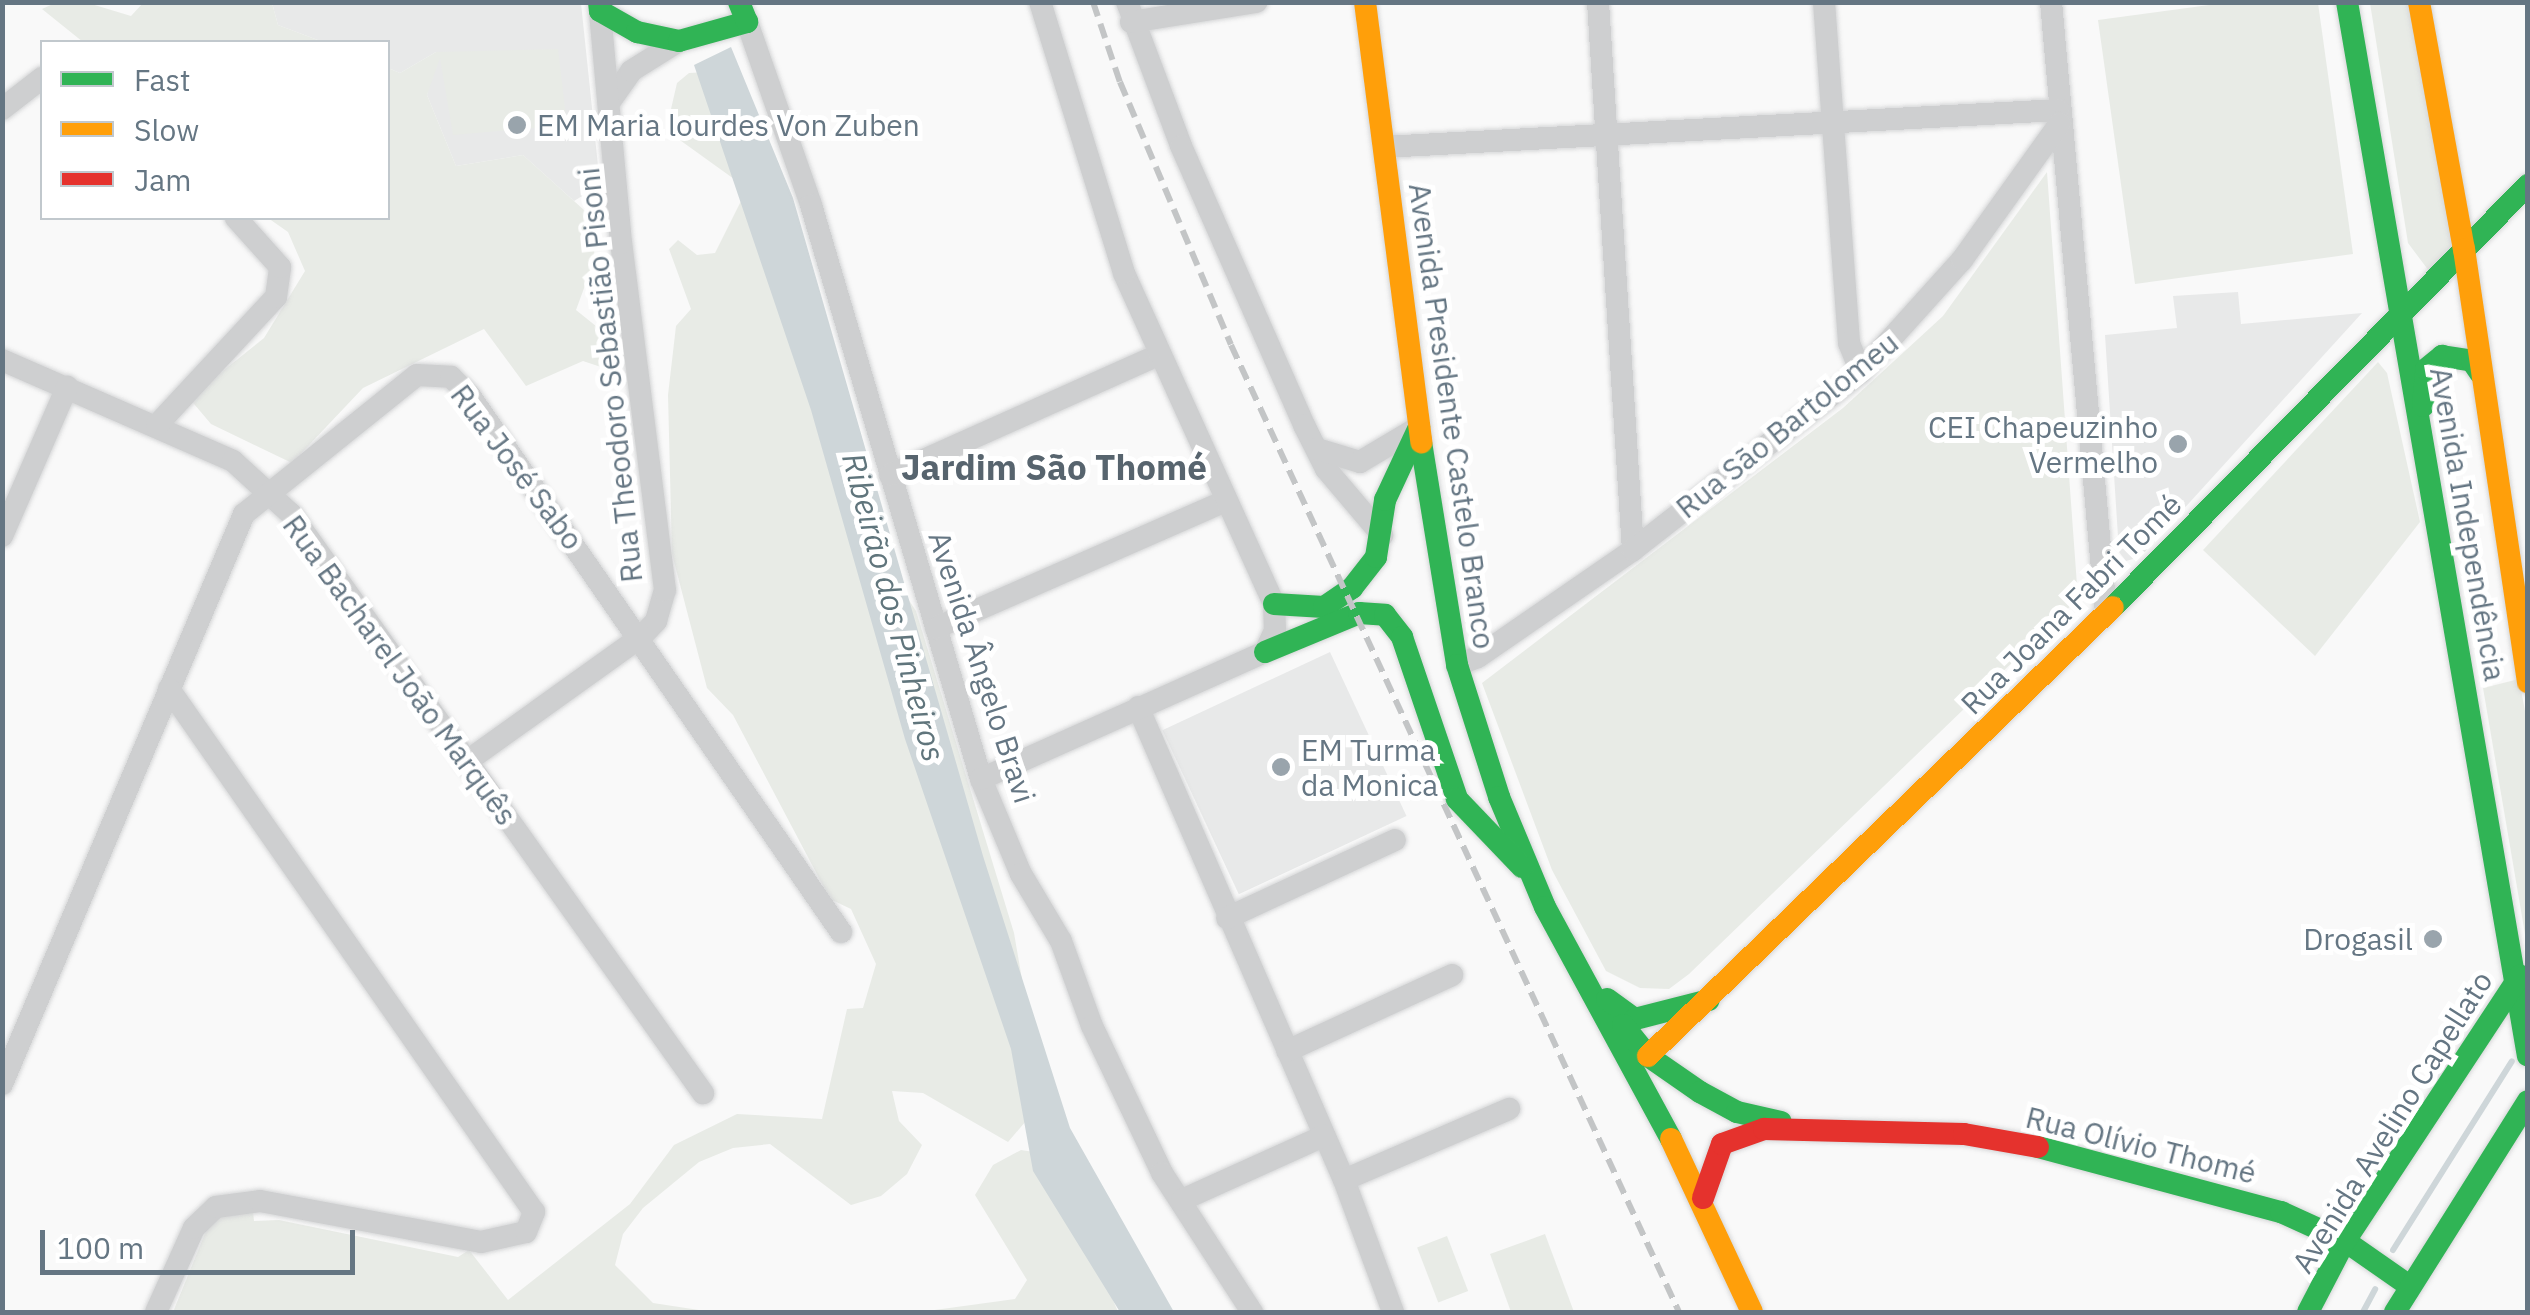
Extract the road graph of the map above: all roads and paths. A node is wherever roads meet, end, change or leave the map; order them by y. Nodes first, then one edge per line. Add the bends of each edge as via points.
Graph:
1 (1040, 2) edge
2 (1256, 2) edge
3 (1365, 2) edge
4 (1598, 2) edge
5 (1824, 2) edge
6 (2051, 2) edge
7 (2347, 2) edge
8 (2419, 2) edge
9 (599, 7) edge
10 (743, 12) edge
11 (1129, 12) edge
12 (678, 41) junction
13 (40, 80) edge
14 (611, 100) junction
15 (2, 109) edge
16 (2059, 117) junction
17 (1832, 123) junction
18 (1607, 132) junction
19 (1384, 147) junction
20 (2528, 184) edge
21 (238, 220) edge
22 (2464, 250) junction
23 (2399, 313) junction
24 (1158, 356) junction
25 (2, 360) edge
26 (1861, 372) junction
27 (2480, 374) junction
28 (66, 387) junction
29 (2422, 419) junction
30 (157, 426) junction
31 (1418, 427) junction
32 (1317, 449) junction
33 (890, 475) junction
34 (266, 491) junction
35 (1225, 501) junction
36 (1382, 535) junction
37 (2, 536) edge
38 (1633, 550) junction
39 (2450, 591) junction
40 (1274, 604) junction
41 (2106, 614) junction
42 (936, 628) junction
43 (642, 636) junction
44 (1265, 652) junction
45 (1457, 664) junction
46 (2526, 673) edge
47 (169, 688) junction
48 (1138, 707) junction
49 (466, 762) junction
50 (981, 780) junction
51 (1395, 840) dead end
52 (1532, 876) junction
53 (1227, 918) junction
54 (841, 932) dead end
55 (2528, 964) edge
56 (1452, 975) dead end
57 (2513, 986) junction
58 (1593, 988) junction
59 (1709, 1000) junction
60 (1614, 1041) junction
61 (1286, 1051) junction
62 (1648, 1056) junction
63 (2528, 1056) edge
64 (2, 1084) edge
65 (1700, 1092) junction
66 (703, 1093) dead end
67 (2528, 1101) edge
68 (1509, 1109) dead end
69 (1808, 1128) junction
70 (1324, 1136) junction
71 (1344, 1180) junction
72 (1703, 1198) junction
73 (1182, 1200) junction
74 (2345, 1241) junction
75 (2408, 1285) junction
76 (156, 1312) edge
77 (1252, 1312) edge
78 (1393, 1312) edge
79 (1752, 1312) edge
80 (2308, 1312) edge
81 (2395, 1312) edge
82 (2423, 1312) edge

1 - 24 street via 1097,195
2 - 11 street
3 - 19 main road, Avenida Presidente Castelo Branco
4 - 18 street
5 - 17 street
6 - 16 street
7 - 23 main road, Avenida Independência
8 - 22 main road, Avenida Independência
9 - 12 main road via 638,32
9 - 14 street, Rua Theodoro Sebastião Pisoni
10 - 12 main road via 720,28
10 - 33 street, Avenida Ângelo Bravi via 811,204
11 - 32 street
12 - 14 street via 632,70
13 - 15 street
14 - 43 street, Rua Theodoro Sebastião Pisoni via 621,243 666,573 656,621
16 - 17 street
16 - 26 street, Rua São Bartolomeu via 1962,260
16 - 41 street
17 - 18 street
17 - 26 street via 1849,344
18 - 19 street
18 - 38 street
19 - 31 main road, Avenida Presidente Castelo Branco
20 - 22 main road, Rua Joana Fabri Tomé
21 - 30 street via 280,267 276,297
22 - 23 main road, Rua Joana Fabri Tomé
22 - 27 main road, Avenida Independência
23 - 29 main road, Avenida Independência
23 - 41 main road, Rua Joana Fabri Tomé
24 - 33 street
24 - 35 street
25 - 28 street, Rua Bacharel João Marquês
26 - 38 street, Rua São Bartolomeu
27 - 29 main road via 2460,357 2442,356 2426,369
27 - 46 main road, Avenida Independência
28 - 30 street, Rua Bacharel João Marquês
28 - 37 street
29 - 39 main road, Avenida Independência
30 - 34 street, Rua Bacharel João Marquês via 233,461
31 - 32 street via 1360,462
31 - 36 main road via 1385,500
31 - 45 main road, Avenida Presidente Castelo Branco
32 - 36 street
33 - 42 street, Avenida Ângelo Bravi
34 - 43 street, Rua José Sabo via 417,374 450,377
34 - 47 street, Rua José Sabo via 228,543
34 - 49 street, Rua Bacharel João Marquês via 292,514
35 - 40 street
35 - 42 street
36 - 40 main road via 1376,557 1337,601 1309,610
38 - 45 street, Rua São Bartolomeu via 1478,657
39 - 46 main road via 2491,679
39 - 57 main road, Avenida Independência
40 - 44 street
41 - 59 main road, Rua Joana Fabri Tomé
42 - 50 street, Avenida Ângelo Bravi
43 - 49 street
43 - 54 street, Rua José Sabo
44 - 48 street
44 - 52 main road via 1359,613 1385,615 1402,637 1456,798
45 - 52 main road, Avenida Presidente Castelo Branco
47 - 64 street, Rua José Sabo
47 - 76 street via 534,1212 526,1232 481,1242 260,1200 216,1207 194,1228
48 - 50 street
48 - 53 street
49 - 66 street, Rua Bacharel João Marquês
50 - 73 street, Avenida Ângelo Bravi via 1021,874 1062,940 1092,1026 1162,1174
51 - 53 street
52 - 58 main road, Avenida Presidente Castelo Branco
53 - 61 street
55 - 57 main road, Avenida Avelino Capellato
56 - 61 street
57 - 63 main road, Avenida Independência
57 - 74 main road, Avenida Avelino Capellato
58 - 59 main road via 1635,1020
58 - 60 main road, Avenida Presidente Castelo Branco
58 - 62 main road
59 - 62 main road, Rua Joana Fabri Tomé
59 - 65 main road via 1686,1050
60 - 62 main road
60 - 72 main road, Avenida Presidente Castelo Branco
61 - 70 street
62 - 65 main road
65 - 69 main road via 1752,1117
67 - 75 main road
68 - 71 street
69 - 72 main road via 1764,1130 1722,1144
69 - 74 main road, Rua Olívio Thomé via 1964,1134 2064,1151 2282,1212
70 - 71 street
70 - 73 street
71 - 78 street
72 - 79 main road, Avenida Presidente Castelo Branco
73 - 77 street, Avenida Ângelo Bravi
74 - 75 main road, Rua Olívio Thomé
74 - 80 main road, Avenida Avelino Capellato
75 - 81 main road
75 - 82 street, Rua Olívio Thomé

